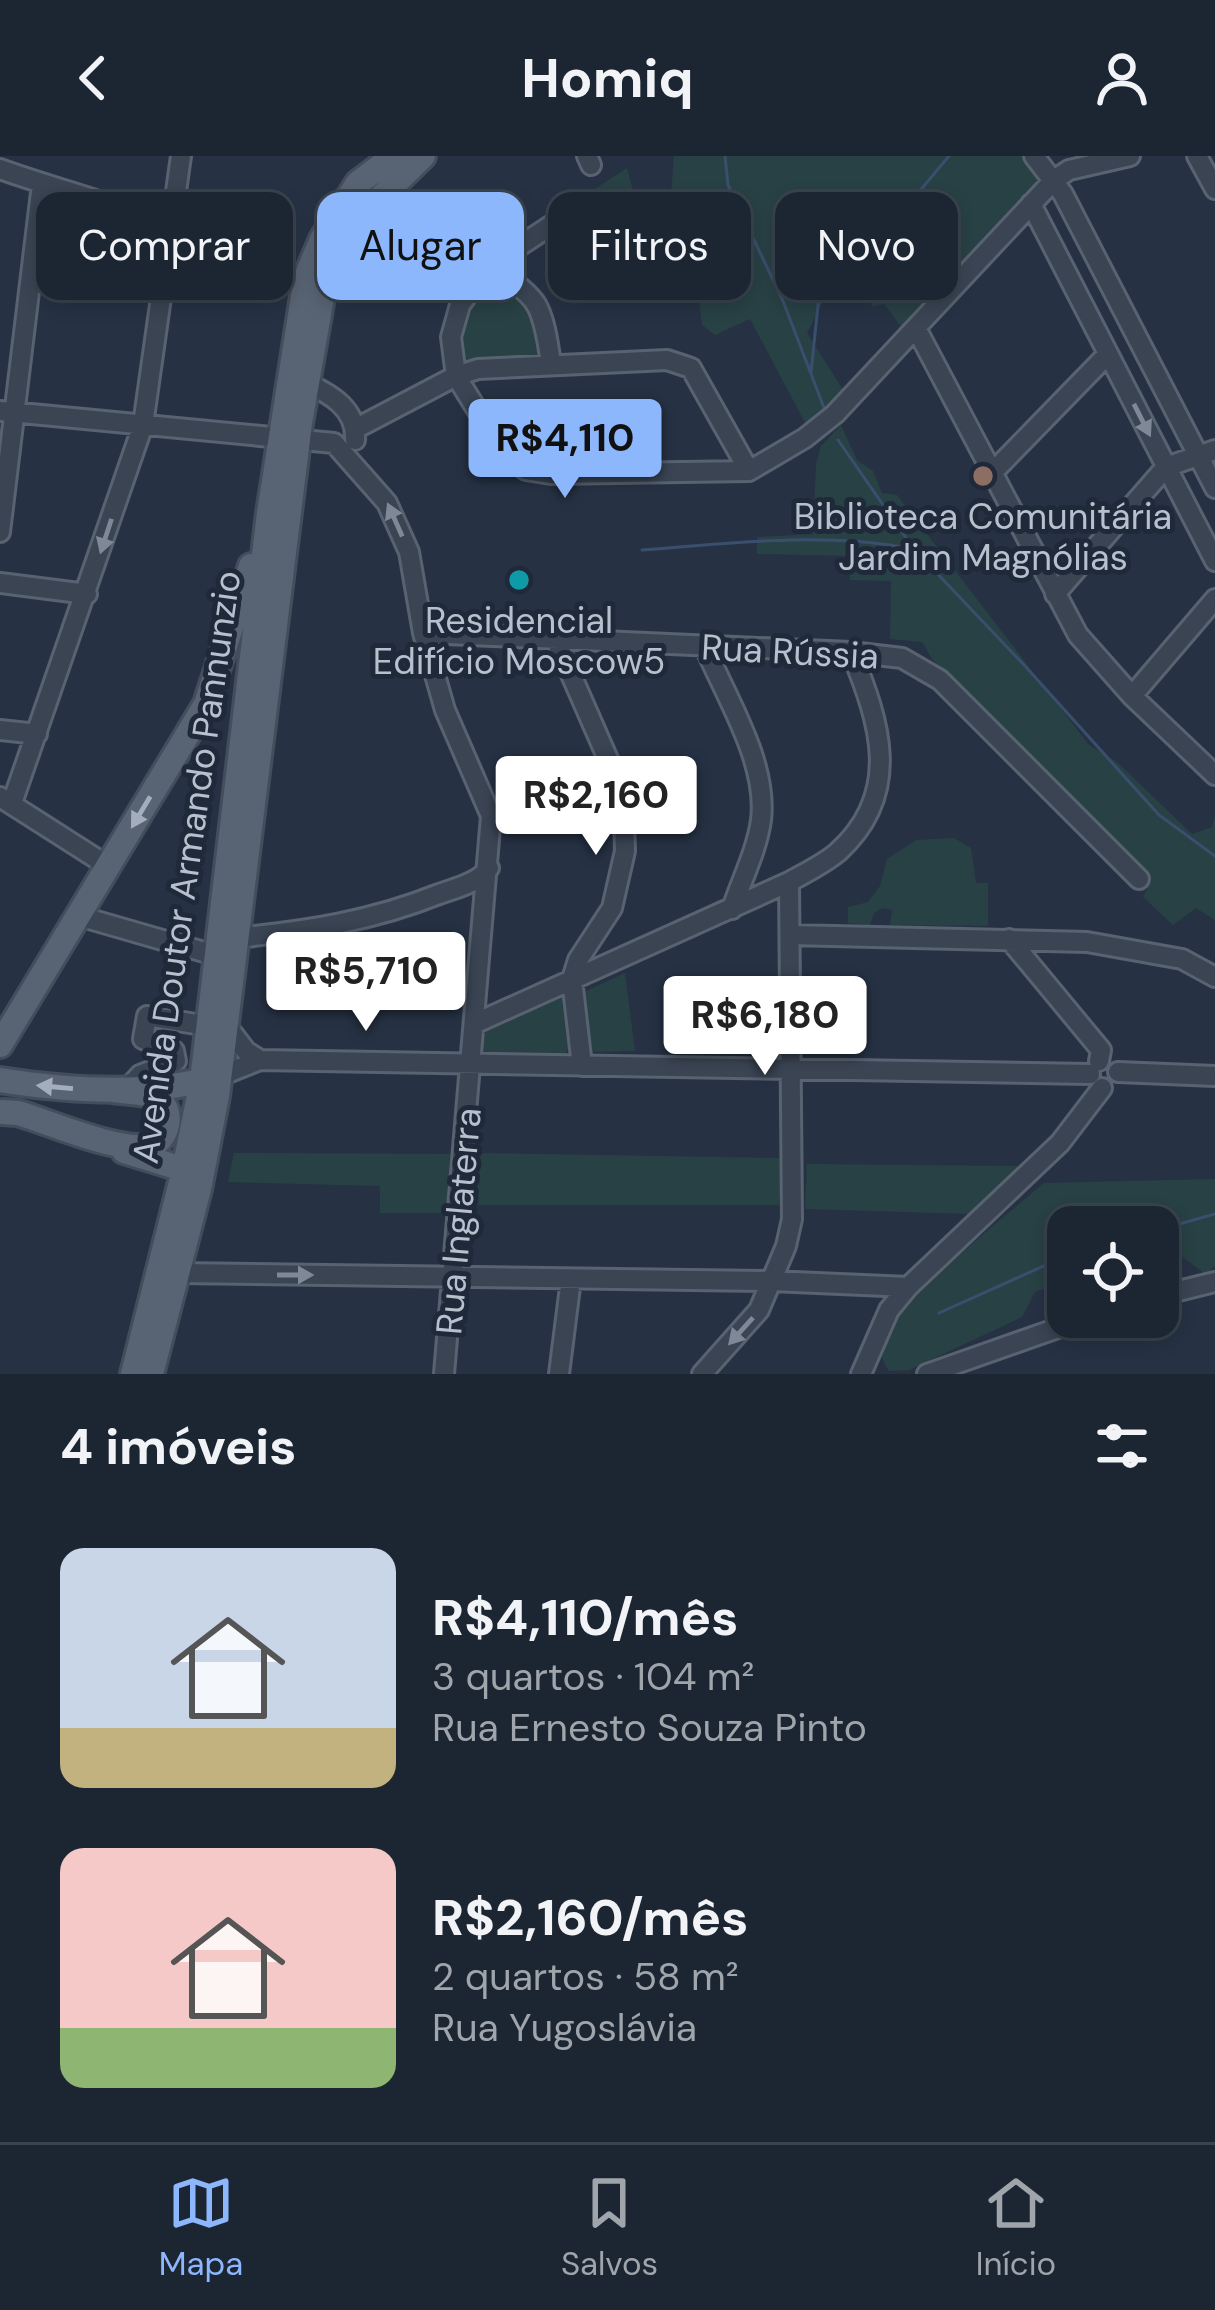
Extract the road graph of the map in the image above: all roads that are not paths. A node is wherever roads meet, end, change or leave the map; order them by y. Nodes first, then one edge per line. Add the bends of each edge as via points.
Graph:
1 (181, 156) edge
2 (394, 156) edge
3 (422, 156) edge
4 (1034, 156) edge
5 (1130, 156) edge
6 (1198, 156) edge
7 (0, 169) edge
8 (1054, 180) junction
9 (42, 184) junction
10 (1215, 189) edge
11 (66, 192) edge
12 (176, 192) edge
13 (386, 192) edge
14 (1031, 204) junction
15 (293, 276) edge
16 (306, 277) junction
17 (524, 290) edge
18 (161, 300) edge
19 (321, 300) edge
20 (463, 300) edge
21 (917, 330) junction
22 (1108, 354) junction
23 (551, 363) junction
24 (456, 376) junction
25 (305, 382) junction
26 (7, 412) edge
27 (143, 424) junction
28 (356, 429) junction
29 (284, 443) junction
30 (1207, 453) edge
31 (346, 454) junction
32 (1166, 467) junction
33 (749, 472) junction
34 (992, 473) junction
35 (1215, 488) edge
36 (269, 513) junction
37 (0, 532) edge
38 (1215, 561) edge
39 (0, 583) edge
40 (86, 594) junction
41 (1055, 594) junction
42 (1215, 599) edge
43 (423, 633) junction
44 (555, 638) junction
45 (704, 645) junction
46 (851, 652) junction
47 (1132, 696) junction
48 (0, 730) edge
49 (37, 734) junction
50 (1215, 775) edge
51 (6, 800) edge
52 (109, 866) junction
53 (489, 868) junction
54 (1139, 880) dead end
55 (789, 882) junction
56 (732, 909) junction
57 (79, 916) junction
58 (790, 935) junction
59 (1009, 939) junction
60 (229, 946) junction
61 (1215, 977) edge
62 (572, 980) junction
63 (476, 1023) junction
64 (217, 1026) junction
65 (0, 1045) edge
66 (260, 1060) junction
67 (472, 1063) junction
68 (582, 1066) junction
69 (792, 1070) junction
70 (1097, 1074) junction
71 (1215, 1076) edge
72 (211, 1078) junction
73 (0, 1080) edge
74 (120, 1088) junction
75 (1, 1112) edge
76 (193, 1173) junction
77 (178, 1273) junction
78 (453, 1276) junction
79 (571, 1279) junction
80 (772, 1281) junction
81 (1210, 1286) edge
82 (908, 1287) junction
83 (1179, 1292) edge
84 (1047, 1332) edge
85 (950, 1365) junction
86 (133, 1374) edge
87 (151, 1374) edge
88 (444, 1374) edge
89 (560, 1374) edge
90 (702, 1374) edge
91 (861, 1374) edge
92 (927, 1374) edge
93 (973, 1374) edge

1 - 12 street
2 - 16 main road via 358,183
3 - 13 main road
4 - 8 street
5 - 8 street
6 - 10 street
7 - 9 street
8 - 14 street
8 - 30 street
9 - 11 street
9 - 26 street
14 - 21 street
14 - 22 street
15 - 16 street
16 - 29 main road
17 - 23 street via 537,305
18 - 27 street
19 - 25 main road
20 - 24 street via 451,337
21 - 33 street via 829,420
21 - 34 street
22 -> 32 street
22 - 34 street
23 - 24 street
23 - 33 street via 667,360 691,368
24 - 28 street
24 - 33 street via 506,455 526,470
25 - 28 street via 338,400
25 - 29 main road
26 - 27 street
26 - 37 street
27 - 29 street
27 -> 40 street
28 - 31 street
29 - 31 street via 334,443
29 - 36 main road, Avenida Doutor Armando Pannunzio
29 - 60 main road, Avenida Doutor Armando Pannunzio
30 - 32 street
30 - 35 street
43 -> 31 street, Rua Inglaterra via 409,552 387,502
32 - 38 street
32 - 41 street
34 - 41 street
36 -> 52 main road via 206,704
36 - 60 main road, Avenida Doutor Armando Pannunzio
39 - 40 street
40 - 49 street
41 - 47 street
42 - 47 street
43 - 44 street, Rua Rússia
43 - 53 street, Rua Inglaterra via 445,710 491,816
44 - 45 street, Rua Rússia
44 - 62 street via 618,782 624,819 612,908
45 - 46 street, Rua Rússia
45 - 56 street via 763,794
46 - 54 street, Rua Rússia via 902,658 940,680
46 - 55 street via 882,741 880,782 852,837
47 - 50 street
48 - 49 street
49 - 51 street
51 - 52 street
52 - 57 main road
53 - 60 street via 389,914
53 - 63 street, Rua Inglaterra
55 - 56 street
55 - 58 street
56 - 62 street
57 - 60 street
57 - 65 main road
58 - 59 street
58 - 69 street
59 - 61 street via 1182,959
59 - 70 street via 1101,1050
60 - 64 main road, Avenida Doutor Armando Pannunzio
62 - 63 street
62 - 68 street
63 - 67 street, Rua Inglaterra
64 - 66 street
64 - 72 main road, Avenida Doutor Armando Pannunzio
64 - 74 street via 147,1016 143,1039 171,1050 176,1061
66 - 67 street
66 - 72 street
67 - 68 street
67 - 78 street, Rua Inglaterra
68 - 69 street
69 - 70 street
69 - 80 street via 792,1219
70 - 71 street via 1114,1084 1118,1072
70 - 82 street via 1060,1143
72 - 74 main road
72 - 76 main road, Avenida Doutor Armando Pannunzio
74 -> 73 main road
74 - 75 main road via 161,1101 168,1115 149,1146
75 - 76 main road
76 - 77 main road, Avenida Doutor Armando Pannunzio
76 - 86 main road, Avenida Doutor Armando Pannunzio
77 -> 78 street
77 - 87 main road, Avenida Doutor Armando Pannunzio
78 - 79 street
78 - 88 street, Rua Inglaterra
79 - 80 street
79 - 89 street
80 - 82 street
80 -> 90 street via 759,1310
81 - 83 street
82 - 91 street
84 - 85 street
85 - 92 street
85 - 93 street

